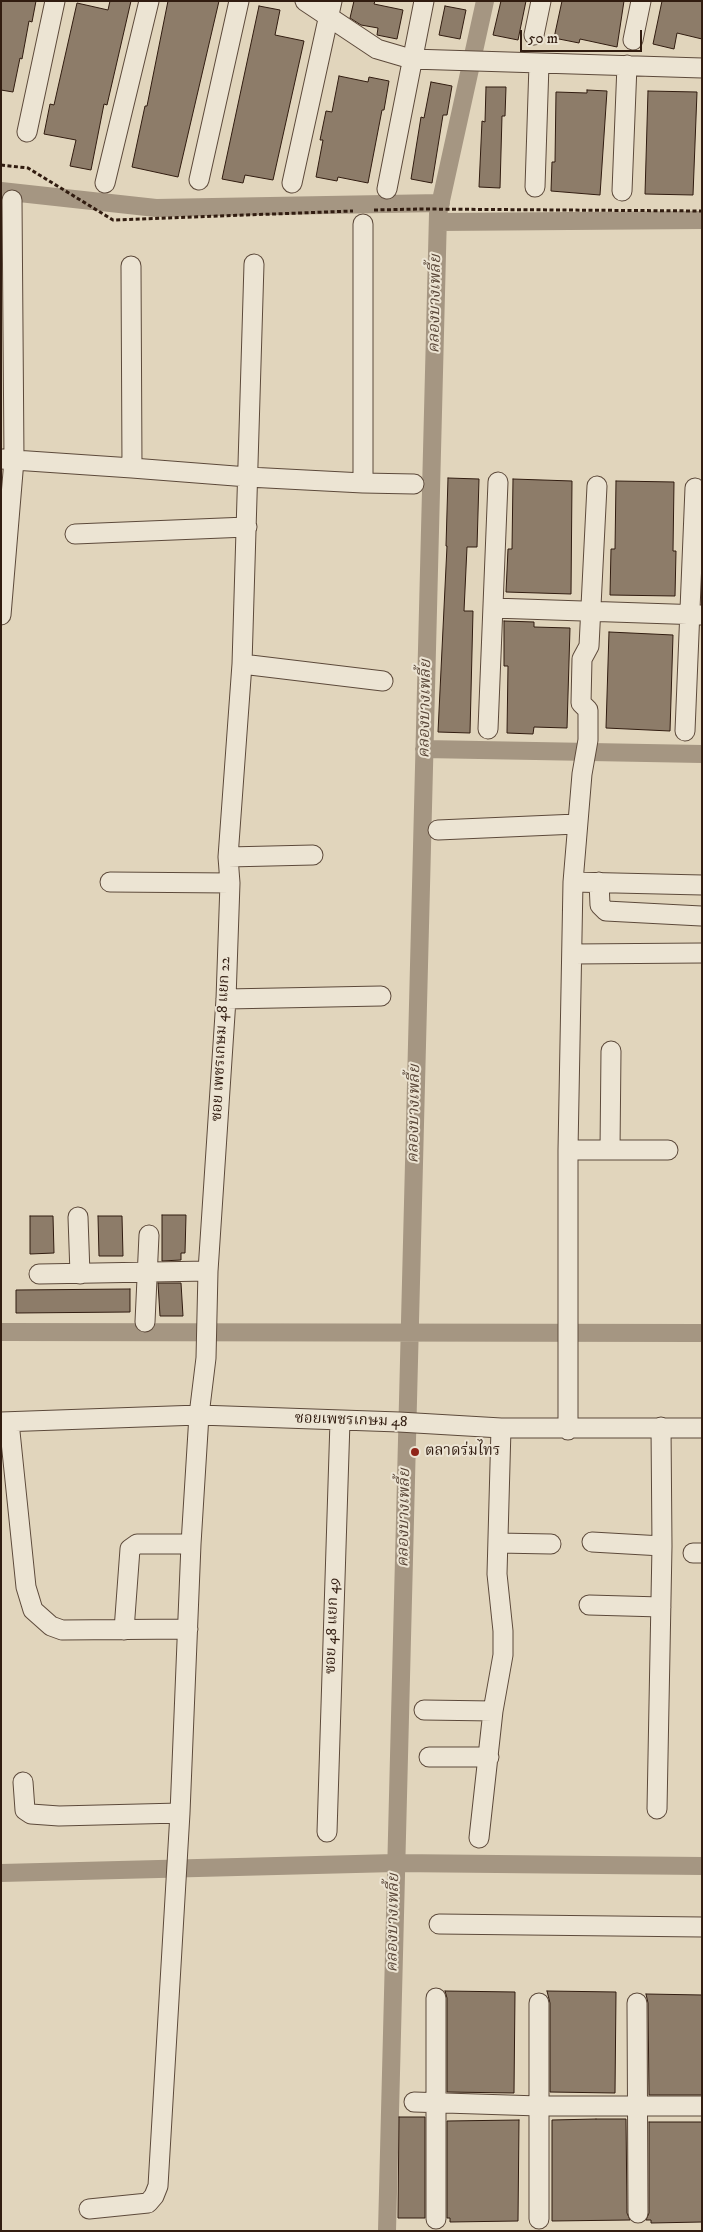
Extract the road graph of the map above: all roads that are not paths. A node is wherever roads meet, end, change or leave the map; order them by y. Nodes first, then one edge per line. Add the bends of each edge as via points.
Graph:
1 (55, 1) edge
2 (149, 1) edge
3 (240, 1) edge
4 (305, 1) edge
5 (424, 1) edge
6 (541, 1) edge
7 (641, 1) edge
8 (330, 10) edge
9 (534, 35) dead end
10 (633, 40) dead end
11 (417, 59) junction
12 (534, 64) junction
13 (627, 65) junction
14 (702, 68) edge
15 (27, 132) dead end
16 (199, 180) dead end
17 (105, 183) dead end
18 (292, 183) dead end
19 (535, 187) dead end
20 (387, 189) dead end
21 (622, 191) dead end
22 (12, 200) dead end
23 (365, 215) road end
24 (254, 264) dead end
25 (131, 266) dead end
26 (8, 459) edge
27 (132, 468) junction
28 (248, 477) junction
29 (498, 482) dead end
30 (363, 483) junction
31 (414, 484) dead end
32 (597, 486) dead end
33 (695, 488) dead end
34 (247, 527) junction
35 (74, 534) dead end
36 (493, 608) junction
37 (591, 612) junction
38 (1, 614) edge
39 (696, 615) edge
40 (242, 664) junction
41 (383, 681) dead end
42 (488, 729) dead end
43 (685, 731) dead end
44 (578, 824) junction
45 (438, 830) dead end
46 (313, 855) dead end
47 (228, 857) junction
48 (110, 882) dead end
49 (573, 882) junction
50 (599, 882) junction
51 (230, 883) junction
52 (702, 885) edge
53 (701, 916) edge
54 (702, 953) edge
55 (573, 954) junction
56 (381, 996) dead end
57 (226, 999) junction
58 (611, 1052) dead end
59 (568, 1150) junction
60 (610, 1150) junction
61 (668, 1150) dead end
62 (78, 1217) dead end
63 (149, 1235) dead end
64 (208, 1271) junction
65 (147, 1272) junction
66 (39, 1274) dead end
67 (80, 1274) junction
68 (145, 1322) dead end
69 (199, 1415) junction
70 (340, 1421) junction
71 (5, 1422) edge
72 (501, 1428) junction
73 (661, 1428) junction
74 (702, 1428) edge
75 (568, 1430) junction
76 (592, 1542) dead end
77 (498, 1543) junction
78 (191, 1544) junction
79 (551, 1544) dead end
80 (662, 1546) junction
81 (589, 1605) dead end
82 (660, 1607) junction
83 (188, 1629) junction
84 (124, 1630) junction
85 (424, 1710) dead end
86 (493, 1711) junction
87 (428, 1756) dead end
88 (489, 1757) junction
89 (23, 1782) dead end
90 (658, 1809) dead end
91 (180, 1813) junction
92 (327, 1832) dead end
93 (479, 1838) dead end
94 (440, 1924) dead end
95 (702, 1927) edge
96 (436, 1998) dead end
97 (539, 2003) dead end
98 (637, 2003) dead end
99 (414, 2102) dead end
100 (436, 2104) junction
101 (539, 2106) junction
102 (637, 2106) junction
103 (702, 2106) edge
104 (89, 2209) dead end
105 (638, 2213) dead end
106 (436, 2219) dead end
107 (539, 2219) dead end

1 - 15 street
2 - 17 street
3 - 16 street
4 - 8 street
5 - 11 street
6 - 9 street
7 - 10 street
8 - 11 street via 377,49
8 - 18 street
11 - 12 street
11 - 20 street
12 - 13 street
12 - 19 street
13 - 14 street
13 - 21 street
22 - 26 street
23 - 30 street
24 - 28 street, ซอย เพชรเกษม 48 แยก 22
25 - 27 street
26 - 27 street
26 - 38 street
27 - 28 street
28 - 30 street
28 - 34 street, ซอย เพชรเกษม 48 แยก 22
29 - 36 street
30 - 31 street
32 - 37 street
33 - 39 street
34 - 35 street
34 - 40 street, ซอย เพชรเกษม 48 แยก 22
36 - 37 street
36 - 42 street
37 - 39 street
37 - 44 street via 589,646 582,659 581,702 588,710 588,740
39 - 43 street
40 - 41 street
40 - 47 street, ซอย เพชรเกษม 48 แยก 22
44 - 45 street
44 - 49 street
46 - 47 street
47 - 51 street, ซอย เพชรเกษม 48 แยก 22
48 - 51 street
49 - 50 street
49 - 55 street
50 - 52 street
50 - 53 street via 600,905 606,911
51 - 57 street, ซอย เพชรเกษม 48 แยก 22
54 - 55 street
55 - 59 street
56 - 57 street
57 - 64 street, ซอย เพชรเกษม 48 แยก 22
58 - 60 street
59 - 60 street
59 - 75 street
60 - 61 street
62 - 67 street
63 - 65 street
64 - 65 street
64 - 69 street, ซอย เพชรเกษม 48 แยก 22 via 206,1358
65 - 67 street
65 - 68 street
66 - 67 street
69 - 70 street, ซอยเพชรเกษม 48
69 - 71 street, ซอยเพชรเกษม 48
69 - 78 street, ซอย เพชรเกษม 48 แยก 22
70 - 72 street, ซอยเพชรเกษม 48
70 - 92 street, ซอย 48 แยก 49
71 - 84 street via 26,1587 33,1610 51,1626 62,1630
72 - 75 street, ซอยเพชรเกษม 48
72 - 77 street
73 - 74 street, ซอยเพชรเกษม 48
73 - 75 street, ซอยเพชรเกษม 48
73 - 80 street
76 - 80 street
77 - 79 street
77 - 86 street via 503,1655
78 - 83 street, ซอย เพชรเกษม 48 แยก 22
78 - 84 street via 137,1544 130,1549
80 - 82 street
81 - 82 street
82 - 90 street
83 - 84 street
83 - 91 street, ซอย เพชรเกษม 48 แยก 22
85 - 86 street
86 - 88 street
87 - 88 street
88 - 93 street
89 - 91 street via 25,1810 31,1814
91 - 104 street, ซอย เพชรเกษม 48 แยก 22 via 158,2186 148,2203
94 - 95 street
96 - 100 street
97 - 101 street
98 - 102 street
99 - 100 street
100 - 101 street
100 - 106 street
101 - 102 street
101 - 107 street
102 - 103 street
102 - 105 street

